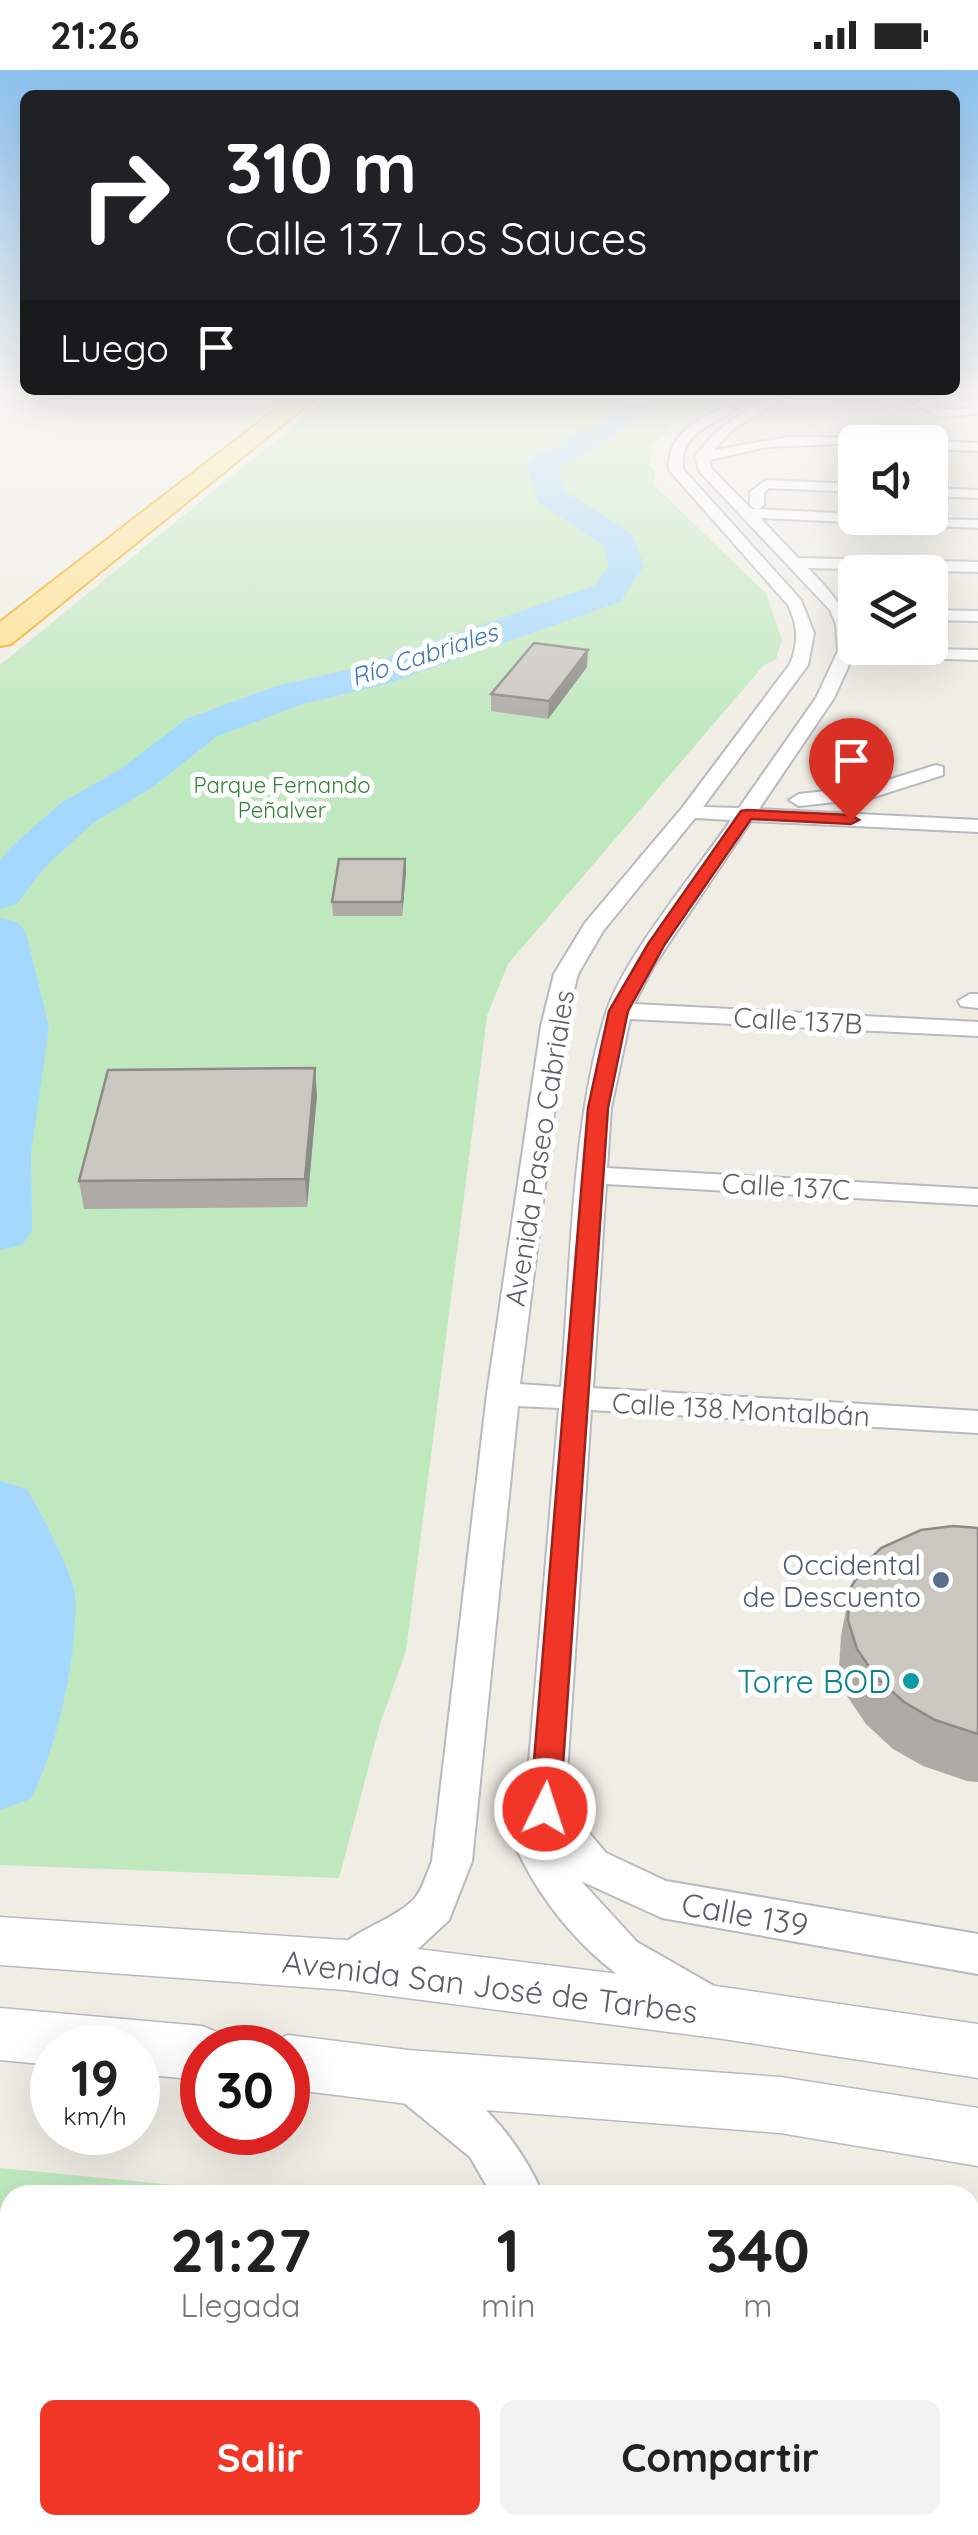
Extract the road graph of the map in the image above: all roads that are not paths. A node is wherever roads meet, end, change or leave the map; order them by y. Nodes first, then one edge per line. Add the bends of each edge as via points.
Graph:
1 (133, 508) edge
2 (164, 508) edge
3 (708, 508) edge
4 (748, 508) joint
5 (750, 508) edge
6 (838, 510) edge
7 (948, 515) edge
8 (978, 516) edge
9 (978, 524) edge
10 (796, 563) junction
11 (978, 567) edge
12 (0, 608) edge
13 (838, 611) edge
14 (948, 615) edge
15 (978, 616) edge
16 (948, 623) edge
17 (978, 624) edge
18 (0, 637) edge
19 (948, 648) edge
20 (978, 655) edge
21 (838, 656) edge
22 (936, 771) dead end
23 (751, 808) junction
24 (689, 812) junction
25 (978, 826) edge
26 (618, 1011) junction
27 (978, 1030) edge
28 (593, 1175) junction
29 (978, 1197) edge
30 (503, 1394) junction
31 (577, 1400) junction
32 (978, 1422) edge
33 (545, 1809) junction
34 (0, 1941) edge
35 (978, 1954) edge
36 (345, 1965) junction
37 (723, 2014) junction
38 (0, 2034) edge
39 (180, 2051) edge
40 (978, 2052) edge
41 (310, 2065) edge
42 (408, 2076) junction
43 (978, 2136) edge
44 (514, 2185) edge

1 - 12 highway
2 - 18 highway
3 - 24 street, Avenida Paseo Cabriales via 795,603 808,642
4 - 9 street
4 - 10 street
5 - 6 street
7 - 8 street
10 - 11 street
10 - 13 street
14 - 15 street
16 - 17 street
19 - 20 street
21 - 23 street, Avenida Paseo Cabriales via 825,698
22 - 23 street via 843,798
23 - 24 street
23 - 25 street
23 - 26 street, Avenida Paseo Cabriales
24 - 30 street, Avenida Paseo Cabriales via 593,928 566,974 550,1044
26 - 27 street, Calle 137B
26 - 28 street, Avenida Paseo Cabriales via 598,1108
28 - 29 street, Calle 137C
28 - 31 street, Avenida Paseo Cabriales
30 - 31 street, Calle 138 Montalbán
30 - 36 street, Avenida Paseo Cabriales via 452,1861 434,1906 404,1934
31 - 32 street, Calle 138 Montalbán
31 - 33 street, Avenida Paseo Cabriales
33 - 35 street, Calle 139 via 592,1866 662,1900
33 - 37 street, Avenida Paseo Cabriales via 536,1848 572,1903 622,1956
34 - 36 street, Avenida San José de Tarbes
36 - 37 street, Avenida San José de Tarbes
37 - 40 street, Avenida San José de Tarbes
38 - 39 street
41 - 42 street
42 - 43 street via 780,2106
42 - 44 street via 486,2141

